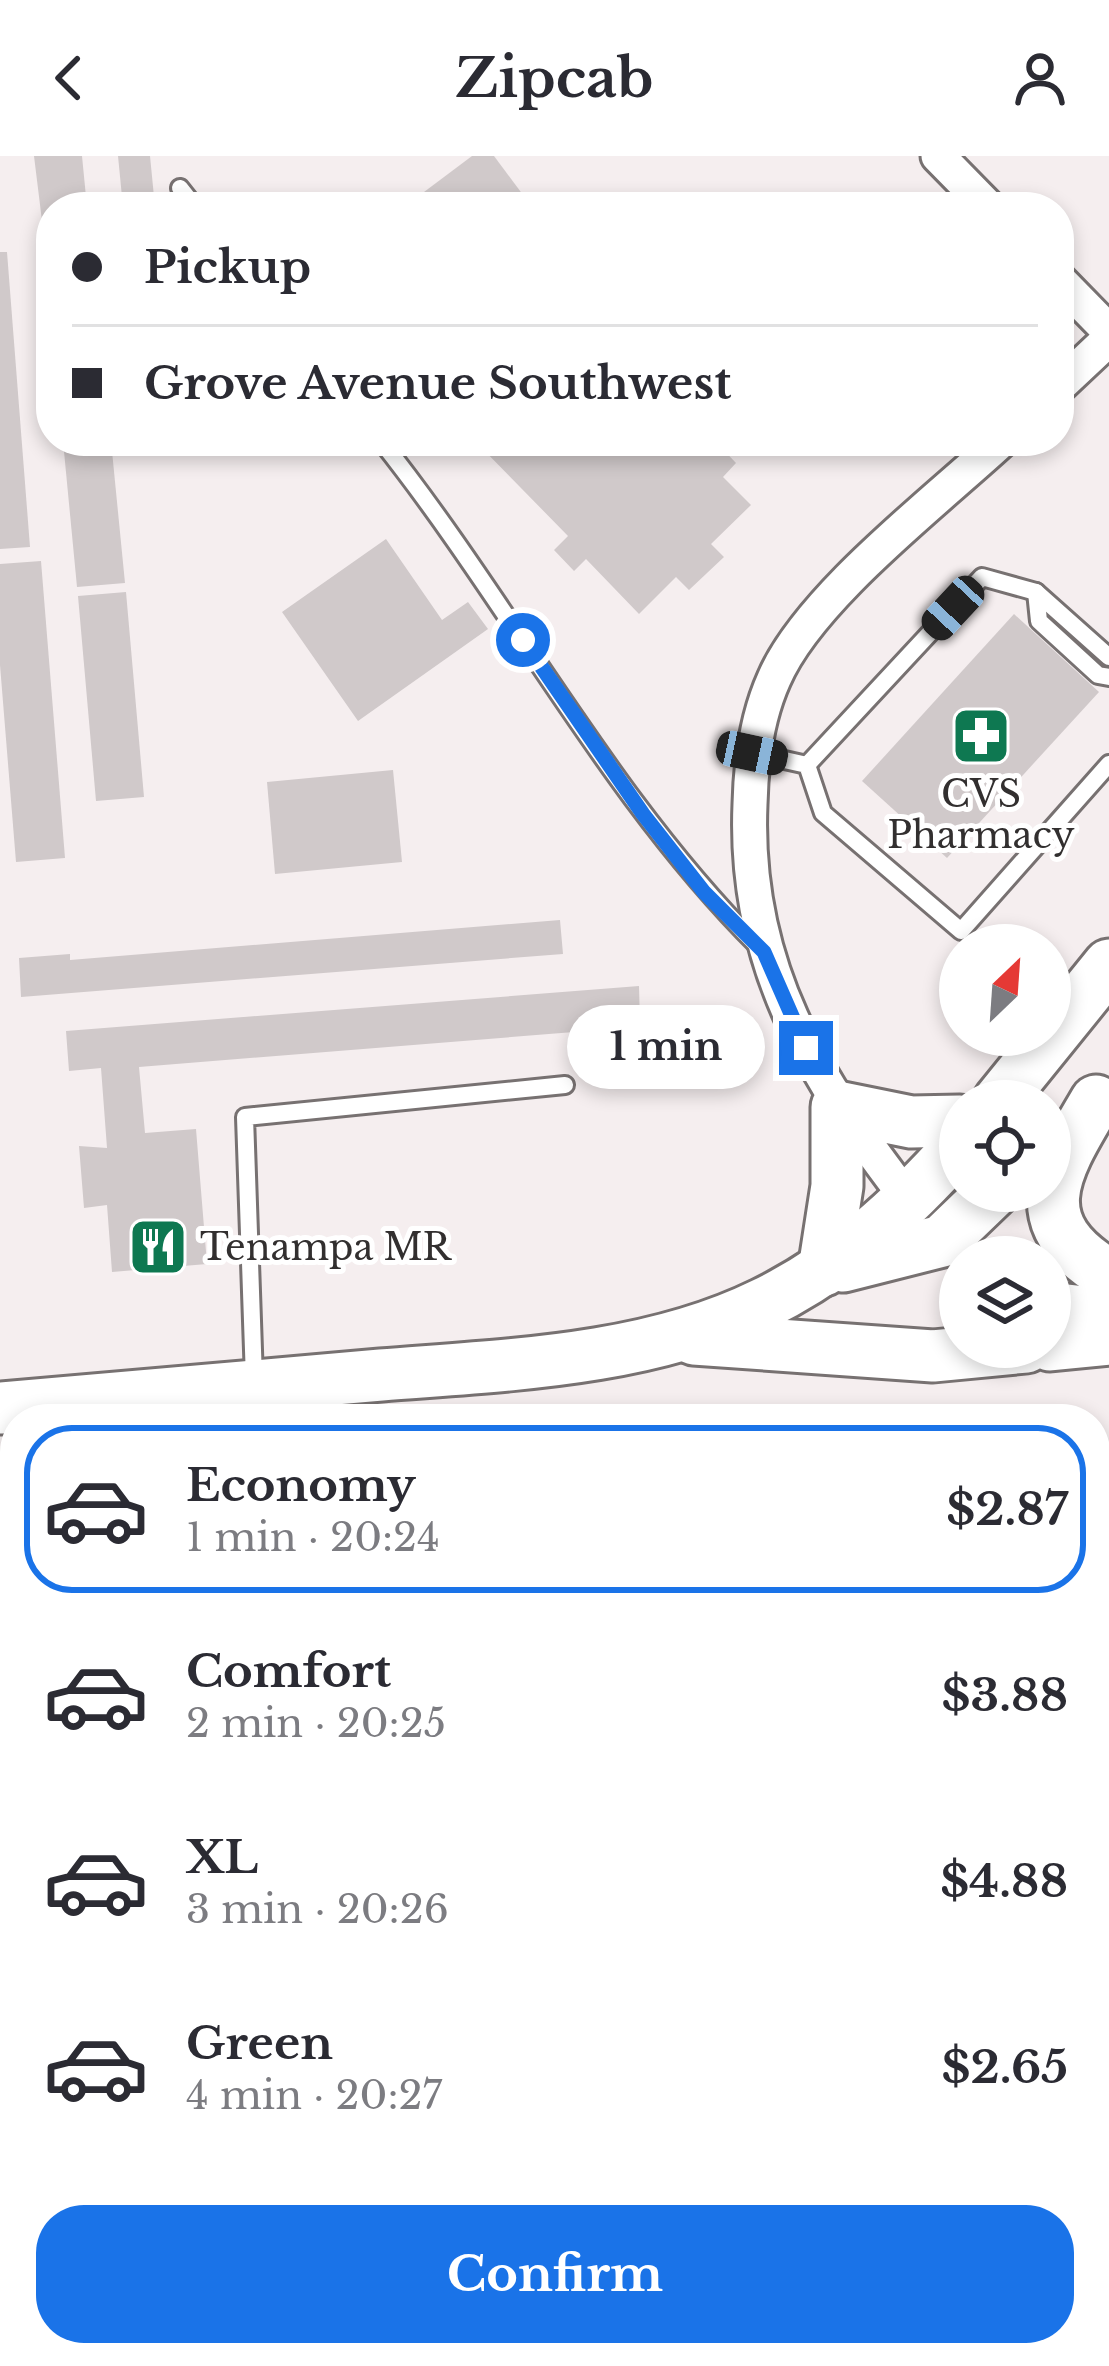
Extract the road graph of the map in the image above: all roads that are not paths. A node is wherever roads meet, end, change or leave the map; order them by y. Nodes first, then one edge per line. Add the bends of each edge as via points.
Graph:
1 (938, 156) edge
2 (180, 188) dead end
3 (183, 192) edge
4 (973, 192) edge
5 (1074, 296) edge
6 (1109, 335) edge
7 (1074, 371) edge
8 (392, 456) edge
9 (984, 456) edge
10 (1036, 592) junction
11 (1109, 657) edge
12 (1109, 677) edge
13 (752, 753) junction
14 (1109, 764) edge
15 (807, 765) junction
16 (764, 952) junction
17 (1109, 965) edge
18 (1016, 1080) edge
19 (566, 1085) dead end
20 (1103, 1093) edge
21 (837, 1107) junction
22 (939, 1121) edge
23 (1071, 1123) edge
24 (939, 1169) edge
25 (910, 1202) junction
26 (940, 1236) edge
27 (939, 1251) edge
28 (824, 1270) junction
29 (1109, 1276) edge
30 (1071, 1307) edge
31 (1109, 1312) edge
32 (670, 1337) junction
33 (1109, 1339) edge
34 (1071, 1343) edge
35 (939, 1355) edge
36 (254, 1386) junction
37 (46, 1404) edge

1 - 4 street
2 - 3 lane
5 - 6 street
6 - 7 street
8 - 16 lane via 643,814
9 - 13 street via 827,604 774,676
10 - 11 lane
10 - 12 lane via 1039,620 1097,675
10 - 15 lane via 982,577
13 - 15 lane
13 - 16 street via 748,832
14 - 15 lane via 961,932 823,813
16 - 21 street
17 - 18 main road
19 - 36 lane via 245,1117
20 - 23 main road
20 - 29 main road via 1055,1170 1053,1207 1067,1242
21 - 22 main road
21 - 25 street
21 - 28 main road via 837,1186
24 - 25 main road
25 - 26 main road
25 - 28 main road
27 - 28 main road
28 - 32 main road via 760,1306
30 - 31 main road
32 - 35 main road
32 - 36 main road via 550,1361
33 - 34 main road
36 - 37 main road

